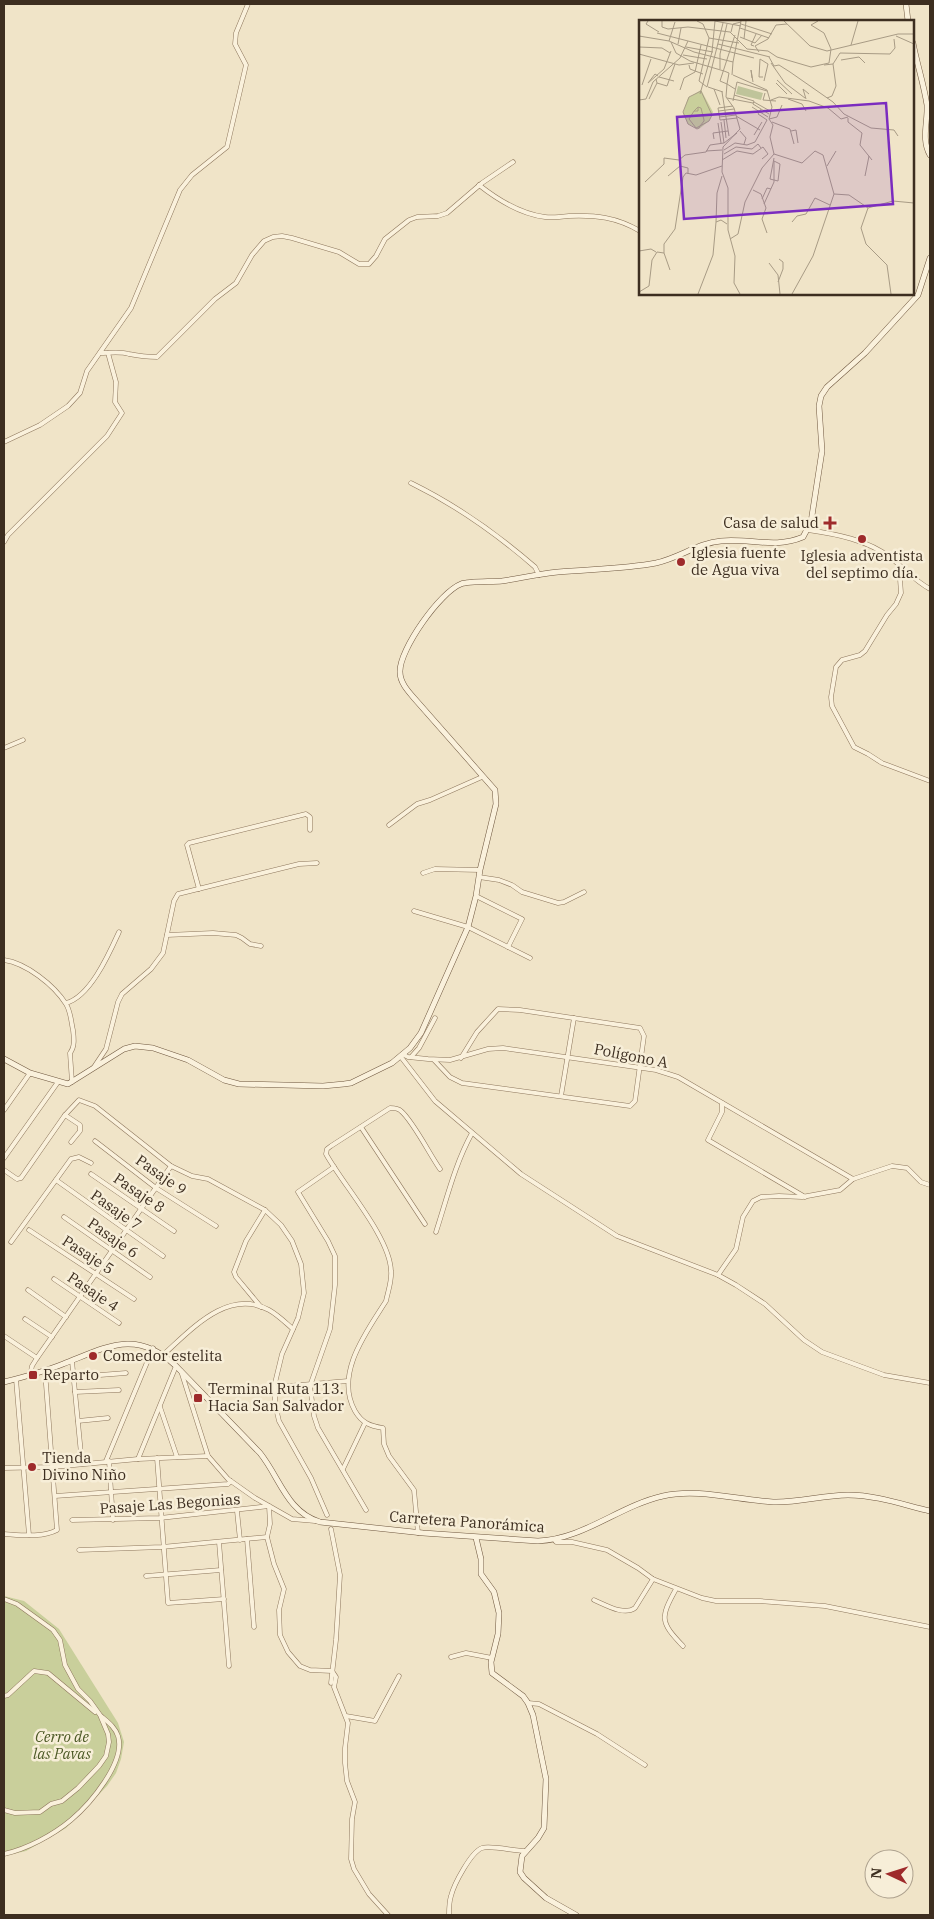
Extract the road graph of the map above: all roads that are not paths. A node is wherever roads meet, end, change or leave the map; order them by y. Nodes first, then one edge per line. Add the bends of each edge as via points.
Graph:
1 (248, 4) edge
2 (906, 4) edge
3 (908, 20) edge
4 (914, 49) edge
5 (930, 155) edge
6 (513, 162) dead end
7 (479, 185) junction
8 (639, 230) edge
9 (930, 258) edge
10 (100, 353) junction
11 (108, 353) junction
12 (4, 442) edge
13 (411, 483) dead end
14 (808, 530) junction
15 (4, 542) edge
16 (899, 565) junction
17 (539, 575) junction
18 (930, 589) edge
19 (23, 740) dead end
20 (4, 748) edge
21 (482, 776) junction
22 (930, 781) edge
23 (389, 825) dead end
24 (310, 830) dead end
25 (317, 863) dead end
26 (480, 870) junction
27 (423, 873) dead end
28 (479, 876) junction
29 (199, 889) junction
30 (584, 892) dead end
31 (476, 896) junction
32 (414, 911) dead end
33 (468, 926) junction
34 (119, 932) dead end
35 (167, 935) junction
36 (261, 946) dead end
37 (508, 947) junction
38 (530, 958) dead end
39 (4, 960) edge
40 (66, 1004) junction
41 (435, 1018) dead end
42 (574, 1018) junction
43 (402, 1056) junction
44 (411, 1057) junction
45 (569, 1057) junction
46 (460, 1058) junction
47 (4, 1060) edge
48 (434, 1060) junction
49 (639, 1067) junction
50 (93, 1069) junction
51 (30, 1073) junction
52 (58, 1082) junction
53 (72, 1082) junction
54 (561, 1096) junction
55 (722, 1103) junction
56 (4, 1110) edge
57 (65, 1114) junction
58 (361, 1127) junction
59 (472, 1133) junction
60 (95, 1141) dead end
61 (71, 1142) dead end
62 (4, 1158) edge
63 (91, 1163) dead end
64 (172, 1166) junction
65 (334, 1167) junction
66 (440, 1169) dead end
67 (4, 1170) edge
68 (91, 1174) dead end
69 (852, 1179) junction
70 (56, 1180) junction
71 (930, 1186) edge
72 (156, 1188) junction
73 (805, 1197) junction
74 (142, 1209) junction
75 (265, 1210) junction
76 (64, 1217) dead end
77 (424, 1224) dead end
78 (216, 1226) dead end
79 (29, 1230) dead end
80 (126, 1231) junction
81 (174, 1231) dead end
82 (436, 1232) dead end
83 (11, 1242) dead end
84 (111, 1252) junction
85 (164, 1256) dead end
86 (96, 1274) junction
87 (718, 1275) junction
88 (150, 1277) dead end
89 (54, 1279) dead end
90 (28, 1290) dead end
91 (80, 1297) junction
92 (134, 1299) dead end
93 (261, 1307) junction
94 (66, 1317) junction
95 (25, 1319) dead end
96 (119, 1323) dead end
97 (293, 1329) junction
98 (4, 1336) edge
99 (52, 1337) junction
100 (153, 1348) junction
101 (164, 1354) junction
102 (37, 1358) junction
103 (72, 1361) junction
104 (176, 1366) junction
105 (45, 1371) junction
106 (181, 1371) junction
107 (126, 1373) dead end
108 (30, 1376) junction
109 (74, 1377) junction
110 (16, 1379) junction
111 (348, 1381) junction
112 (4, 1382) edge
113 (930, 1383) edge
114 (288, 1386) dead end
115 (310, 1386) junction
116 (119, 1390) dead end
117 (75, 1392) junction
118 (160, 1407) junction
119 (108, 1418) dead end
120 (78, 1421) junction
121 (365, 1422) junction
122 (208, 1456) junction
123 (178, 1457) junction
124 (157, 1458) junction
125 (138, 1459) junction
126 (108, 1461) junction
127 (82, 1464) junction
128 (24, 1467) junction
129 (53, 1467) junction
130 (4, 1468) edge
131 (343, 1469) junction
132 (231, 1481) junction
133 (158, 1490) junction
134 (111, 1491) junction
135 (55, 1496) junction
136 (269, 1506) junction
137 (366, 1510) dead end
138 (237, 1511) junction
139 (930, 1511) edge
140 (327, 1515) dead end
141 (160, 1518) junction
142 (72, 1520) dead end
143 (113, 1520) junction
144 (320, 1522) junction
145 (330, 1529) dead end
146 (418, 1533) junction
147 (4, 1534) edge
148 (29, 1535) junction
149 (267, 1537) junction
150 (476, 1538) junction
151 (247, 1539) junction
152 (240, 1540) junction
153 (554, 1540) junction
154 (219, 1542) junction
155 (162, 1547) junction
156 (78, 1550) dead end
157 (221, 1570) junction
158 (166, 1575) junction
159 (146, 1576) dead end
160 (653, 1579) junction
161 (676, 1589) junction
162 (4, 1598) edge
163 (224, 1599) junction
164 (594, 1600) dead end
165 (254, 1627) dead end
166 (930, 1627) edge
167 (683, 1646) dead end
168 (451, 1657) dead end
169 (492, 1658) junction
170 (229, 1666) dead end
171 (332, 1670) junction
172 (399, 1676) dead end
173 (331, 1683) dead end
174 (4, 1696) edge
175 (528, 1703) junction
176 (100, 1715) junction
177 (346, 1716) junction
178 (645, 1765) dead end
179 (4, 1810) edge
180 (525, 1852) junction
181 (4, 1854) edge
182 (388, 1915) edge
183 (449, 1915) edge
184 (576, 1915) edge

1 - 10 street via 236,33 236,44 246,65 227,147 192,175 180,190 131,308
2 - 3 street
4 - 5 street via 926,105 925,144
6 - 7 street
7 - 8 street via 510,206 546,218 606,216
7 - 11 street via 447,213 409,220 385,239 370,264 358,264 339,252 287,237 264,241 236,283 215,299 157,357
9 - 14 street via 918,295 821,396 822,450
10 - 11 street
10 - 12 street via 87,371 80,393 68,406 40,425
11 - 15 street via 116,382 115,402 122,413 106,436
13 - 17 street via 481,524 525,558
14 - 16 street via 841,535 876,549
14 - 17 street via 803,536 787,542 718,541 656,563
16 - 18 street
16 - 22 street via 901,593 896,604 865,651 842,660 836,667 832,706 854,747 882,763
17 - 21 street via 465,583 454,588 429,613 402,658 402,682
19 - 20 street
21 - 23 street via 417,804
21 - 26 street via 495,790 496,798
24 - 29 street via 310,817 306,814 189,843
25 - 29 street via 299,864
26 - 27 street via 435,869
26 - 28 street
28 - 30 street via 499,880 522,892 558,903
28 - 31 street
29 - 35 street via 178,894
31 - 33 street
31 - 37 street via 522,919
32 - 33 street
33 - 37 street
33 - 43 street via 421,1033
34 - 40 street via 108,957 81,996
35 - 36 street via 230,935
35 - 50 street via 159,960 122,994 106,1049
37 - 38 street
39 - 40 street via 41,977
40 - 53 street via 74,1037 70,1053
41 - 44 street
42 - 45 street
42 - 46 street via 498,1009
42 - 49 street via 640,1028 644,1036
43 - 44 street, Polígono A
43 - 50 street via 351,1083 323,1086 232,1083 188,1060 141,1046 124,1049
43 - 59 street via 435,1100
44 - 48 street, Polígono A
45 - 46 street, Polígono A via 503,1048
45 - 49 street, Polígono A
45 - 54 street
46 - 48 street, Polígono A
47 - 51 street
48 - 54 street via 450,1077 462,1083
49 - 54 street via 635,1101 630,1106
49 - 55 street, Polígono A via 678,1078
50 - 53 street
51 - 52 street
51 - 56 street
52 - 53 street
52 - 62 street
55 - 69 street, Polígono A
55 - 73 street via 722,1112 708,1140
57 - 61 street via 80,1125 80,1131
57 - 64 street via 79,1100 95,1106
57 - 67 street via 21,1178 17,1179
58 - 65 street via 327,1149 326,1154
58 - 66 street via 390,1108 401,1110
58 - 77 street
59 - 82 street via 462,1151
59 - 87 street via 521,1174 618,1236
60 - 72 street, Pasaje 9
63 - 70 street via 79,1157 71,1159
64 - 72 street
64 - 75 street via 192,1176 208,1179
65 - 111 street via 378,1233 387,1251 391,1270 386,1301 358,1349
65 - 115 street via 298,1192 335,1256 330,1329
68 - 74 street, Pasaje 8
69 - 71 street via 892,1166 908,1168 921,1182
69 - 73 street via 840,1190
70 - 80 street, Pasaje 7
70 - 83 street
72 - 74 street
72 - 78 street, Pasaje 9
73 - 87 street via 761,1197 753,1201 743,1217 736,1249
74 - 80 street
74 - 81 street, Pasaje 8
75 - 93 street via 246,1241 234,1272
75 - 97 street via 281,1225 301,1264 304,1293
76 - 84 street, Pasaje 6
79 - 86 street, Pasaje 5
80 - 84 street
80 - 85 street, Pasaje 7
84 - 86 street
84 - 88 street, Pasaje 6
86 - 91 street
86 - 92 street, Pasaje 5
87 - 113 street via 765,1304 822,1352 884,1375
89 - 91 street, Pasaje 4
90 - 94 street
91 - 94 street
91 - 96 street, Pasaje 4
93 - 97 street
93 - 101 street via 250,1303 220,1308
94 - 99 street
95 - 99 street
97 - 140 street via 277,1374 275,1404 279,1421 311,1478
98 - 102 street
99 - 102 street
100 - 101 street, Carretera Panorámica
100 - 103 street via 116,1345
100 - 126 street
101 - 104 street, Carretera Panorámica
102 - 108 street
103 - 105 street
103 - 109 street
104 - 106 street, Carretera Panorámica
104 - 118 street
105 - 108 street
105 - 129 street
106 - 122 street
106 - 144 street, Carretera Panorámica via 260,1453 296,1510
107 - 109 street
108 - 110 street
109 - 117 street
110 - 112 street
110 - 128 street
111 - 115 street
111 - 121 street via 351,1403
114 - 115 street
115 - 131 street via 318,1428
116 - 117 street
117 - 120 street
118 - 123 street
118 - 125 street
119 - 120 street
120 - 127 street
121 - 131 street
121 - 146 street via 383,1428 389,1456 414,1490
122 - 123 street
122 - 132 street
123 - 124 street
124 - 125 street
124 - 133 street
125 - 126 street
126 - 127 street
126 - 134 street
127 - 129 street
128 - 129 street
128 - 130 street
128 - 148 street
129 - 135 street
131 - 137 street
132 - 133 street via 228,1484
132 - 136 street
133 - 134 street
133 - 141 street
134 - 135 street
134 - 143 street
135 - 148 street via 57,1530
136 - 138 street, Pasaje Las Begonias
136 - 144 street via 292,1519
136 - 149 street
138 - 141 street, Pasaje Las Begonias
138 - 152 street
139 - 153 street, Carretera Panorámica via 859,1495 789,1502 678,1494 647,1501 582,1531
141 - 143 street, Pasaje Las Begonias
141 - 155 street
142 - 143 street, Pasaje Las Begonias
144 - 146 street, Carretera Panorámica
145 - 171 street via 340,1575
146 - 150 street, Carretera Panorámica
147 - 148 street
149 - 151 street
149 - 171 street via 284,1585 280,1635 288,1652 300,1666 310,1670
150 - 153 street, Carretera Panorámica
150 - 169 street via 481,1574 494,1592 498,1613 498,1634
151 - 152 street
151 - 165 street
152 - 154 street
153 - 160 street via 606,1550
154 - 155 street
154 - 157 street
155 - 156 street
155 - 158 street
157 - 158 street
157 - 163 street
158 - 159 street
158 - 163 street via 168,1603
160 - 161 street
160 - 164 street via 631,1611 624,1612
161 - 166 street via 716,1602 760,1601 825,1606
161 - 167 street via 664,1617 670,1632
162 - 176 street via 53,1630 78,1688
163 - 170 street
168 - 169 street via 466,1653
169 - 175 street via 492,1673
171 - 173 street
171 - 177 street via 336,1677 337,1698
172 - 177 street via 375,1721
174 - 176 street via 34,1671 40,1671 48,1673
175 - 178 street via 539,1704 597,1734
175 - 180 street via 546,1780 545,1824
176 - 179 street via 108,1734 109,1749 99,1766 78,1788 40,1812 15,1814
176 - 181 street via 112,1726 119,1744 116,1759 104,1782 71,1820 40,1840
177 - 182 street via 345,1764 355,1802 351,1858 369,1894
180 - 183 street via 488,1846 476,1852 450,1897
180 - 184 street via 520,1860 524,1878 551,1902

